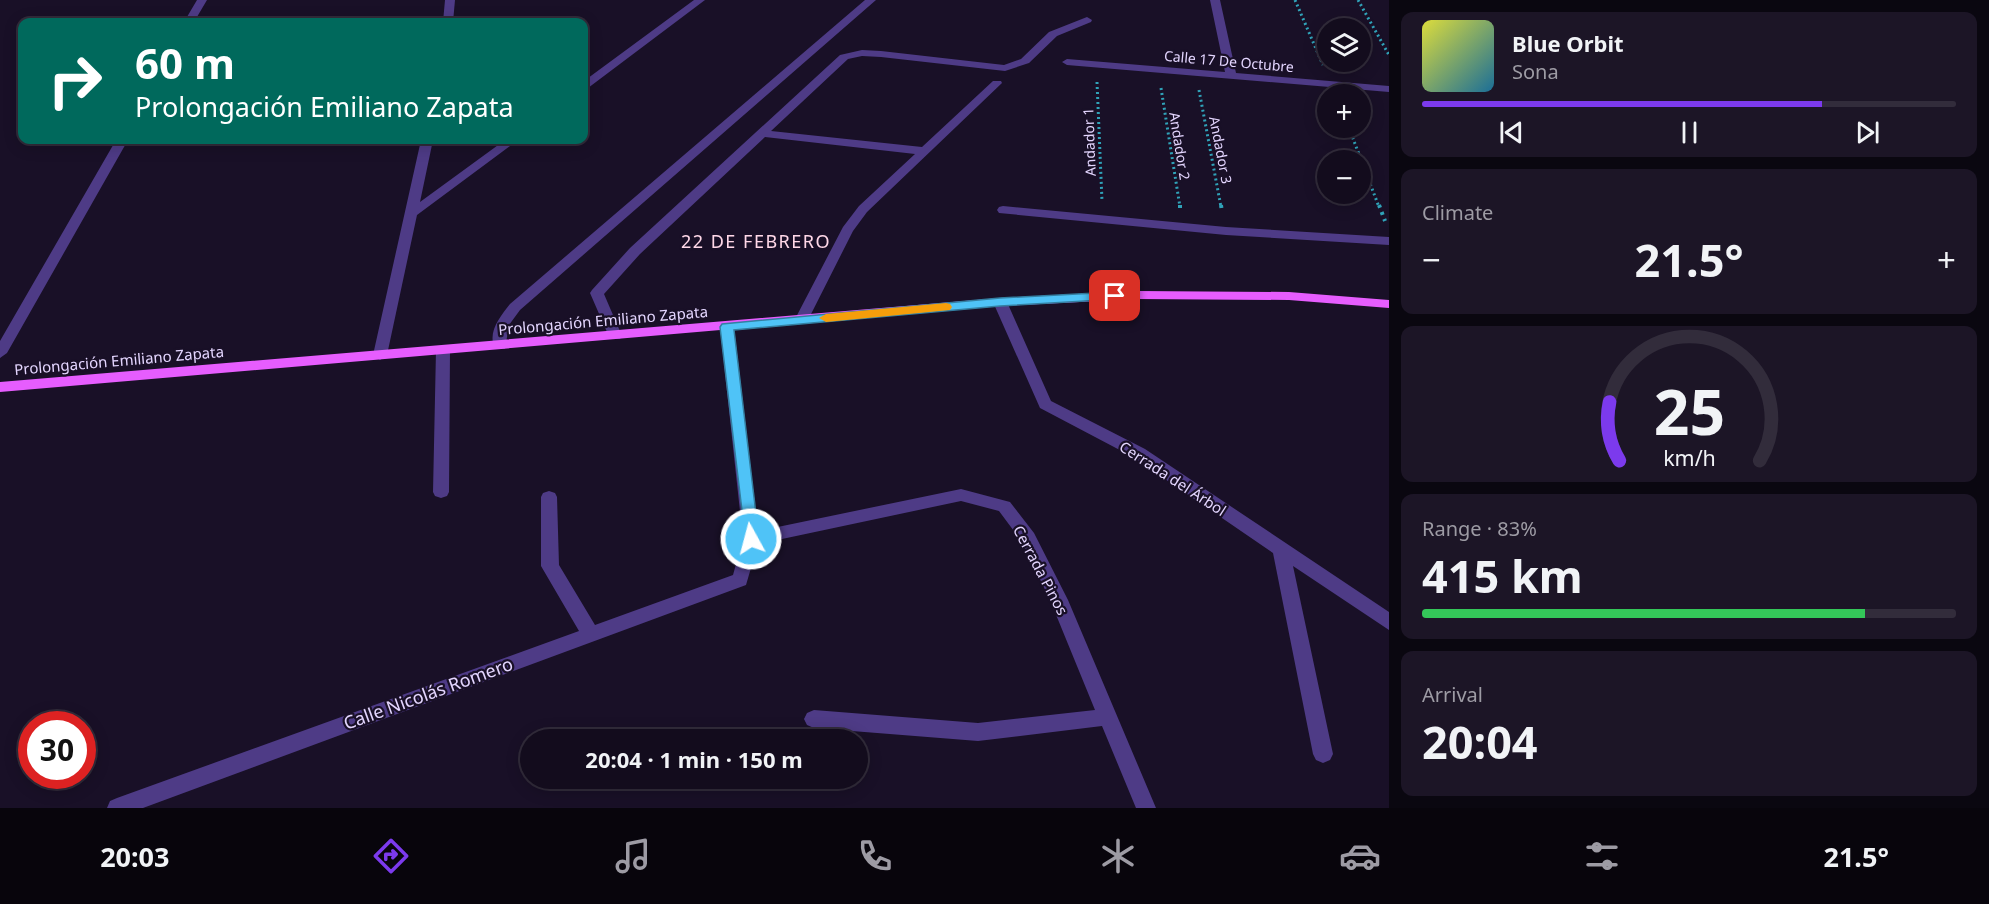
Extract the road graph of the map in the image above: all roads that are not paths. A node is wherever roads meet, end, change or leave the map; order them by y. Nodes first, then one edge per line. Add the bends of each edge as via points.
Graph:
1 (202, 0) edge
2 (450, 0) edge
3 (700, 0) edge
4 (872, 0) edge
5 (1215, 0) edge
6 (191, 18) edge
7 (448, 18) edge
8 (1087, 20) dead end
9 (1067, 62) dead end
10 (1231, 76) junction
11 (588, 83) edge
12 (997, 83) dead end
13 (1389, 89) edge
14 (760, 133) junction
15 (120, 144) edge
16 (426, 144) edge
17 (507, 144) edge
18 (922, 151) junction
19 (1003, 210) dead end
20 (412, 213) junction
21 (1389, 242) edge
22 (1000, 302) junction
23 (1389, 304) edge
24 (801, 321) junction
25 (727, 327) junction
26 (615, 336) junction
27 (500, 346) junction
28 (443, 350) junction
29 (0, 353) edge
30 (380, 355) junction
31 (0, 387) edge
32 (441, 492) dead end
33 (549, 496) dead end
34 (751, 539) junction
35 (1281, 549) junction
36 (1389, 622) edge
37 (590, 633) junction
38 (1108, 717) junction
39 (814, 719) dead end
40 (1323, 754) dead end
41 (117, 808) edge
42 (1146, 808) edge

1 - 6 street
2 - 7 street
3 - 11 street
4 - 27 street via 515,307 502,324
5 - 10 street
8 - 14 street via 1053,34 1025,61 1005,68 882,54 844,57
9 - 10 street, Calle 17 De Octubre
10 - 13 street, Calle 17 De Octubre
12 - 18 street
14 - 18 street
14 - 26 street via 635,251 597,293
15 - 29 street
16 - 20 street
17 - 20 street
18 - 24 street via 863,209 848,230
19 - 21 street
20 - 30 street
22 - 23 main road, Prolongación Emiliano Zapata via 1150,295 1289,296
22 - 24 main road, Prolongación Emiliano Zapata
22 - 35 street, Cerrada del Árbol via 1045,404 1139,453
24 - 25 main road, Prolongación Emiliano Zapata
25 - 26 main road, Prolongación Emiliano Zapata
25 - 34 street
26 - 27 main road, Prolongación Emiliano Zapata
27 - 28 main road, Prolongación Emiliano Zapata
28 - 30 main road, Prolongación Emiliano Zapata
28 - 32 street
30 - 31 main road, Prolongación Emiliano Zapata
33 - 37 street via 550,566
34 - 37 street, Calle Nicolás Romero via 740,580
34 - 38 street, Cerrada Pinos via 962,495 1004,506 1028,538 1059,600
35 - 36 street, Cerrada del Árbol
35 - 40 street
37 - 41 street, Calle Nicolás Romero
38 - 39 street via 978,732
38 - 42 street, Cerrada Pinos

